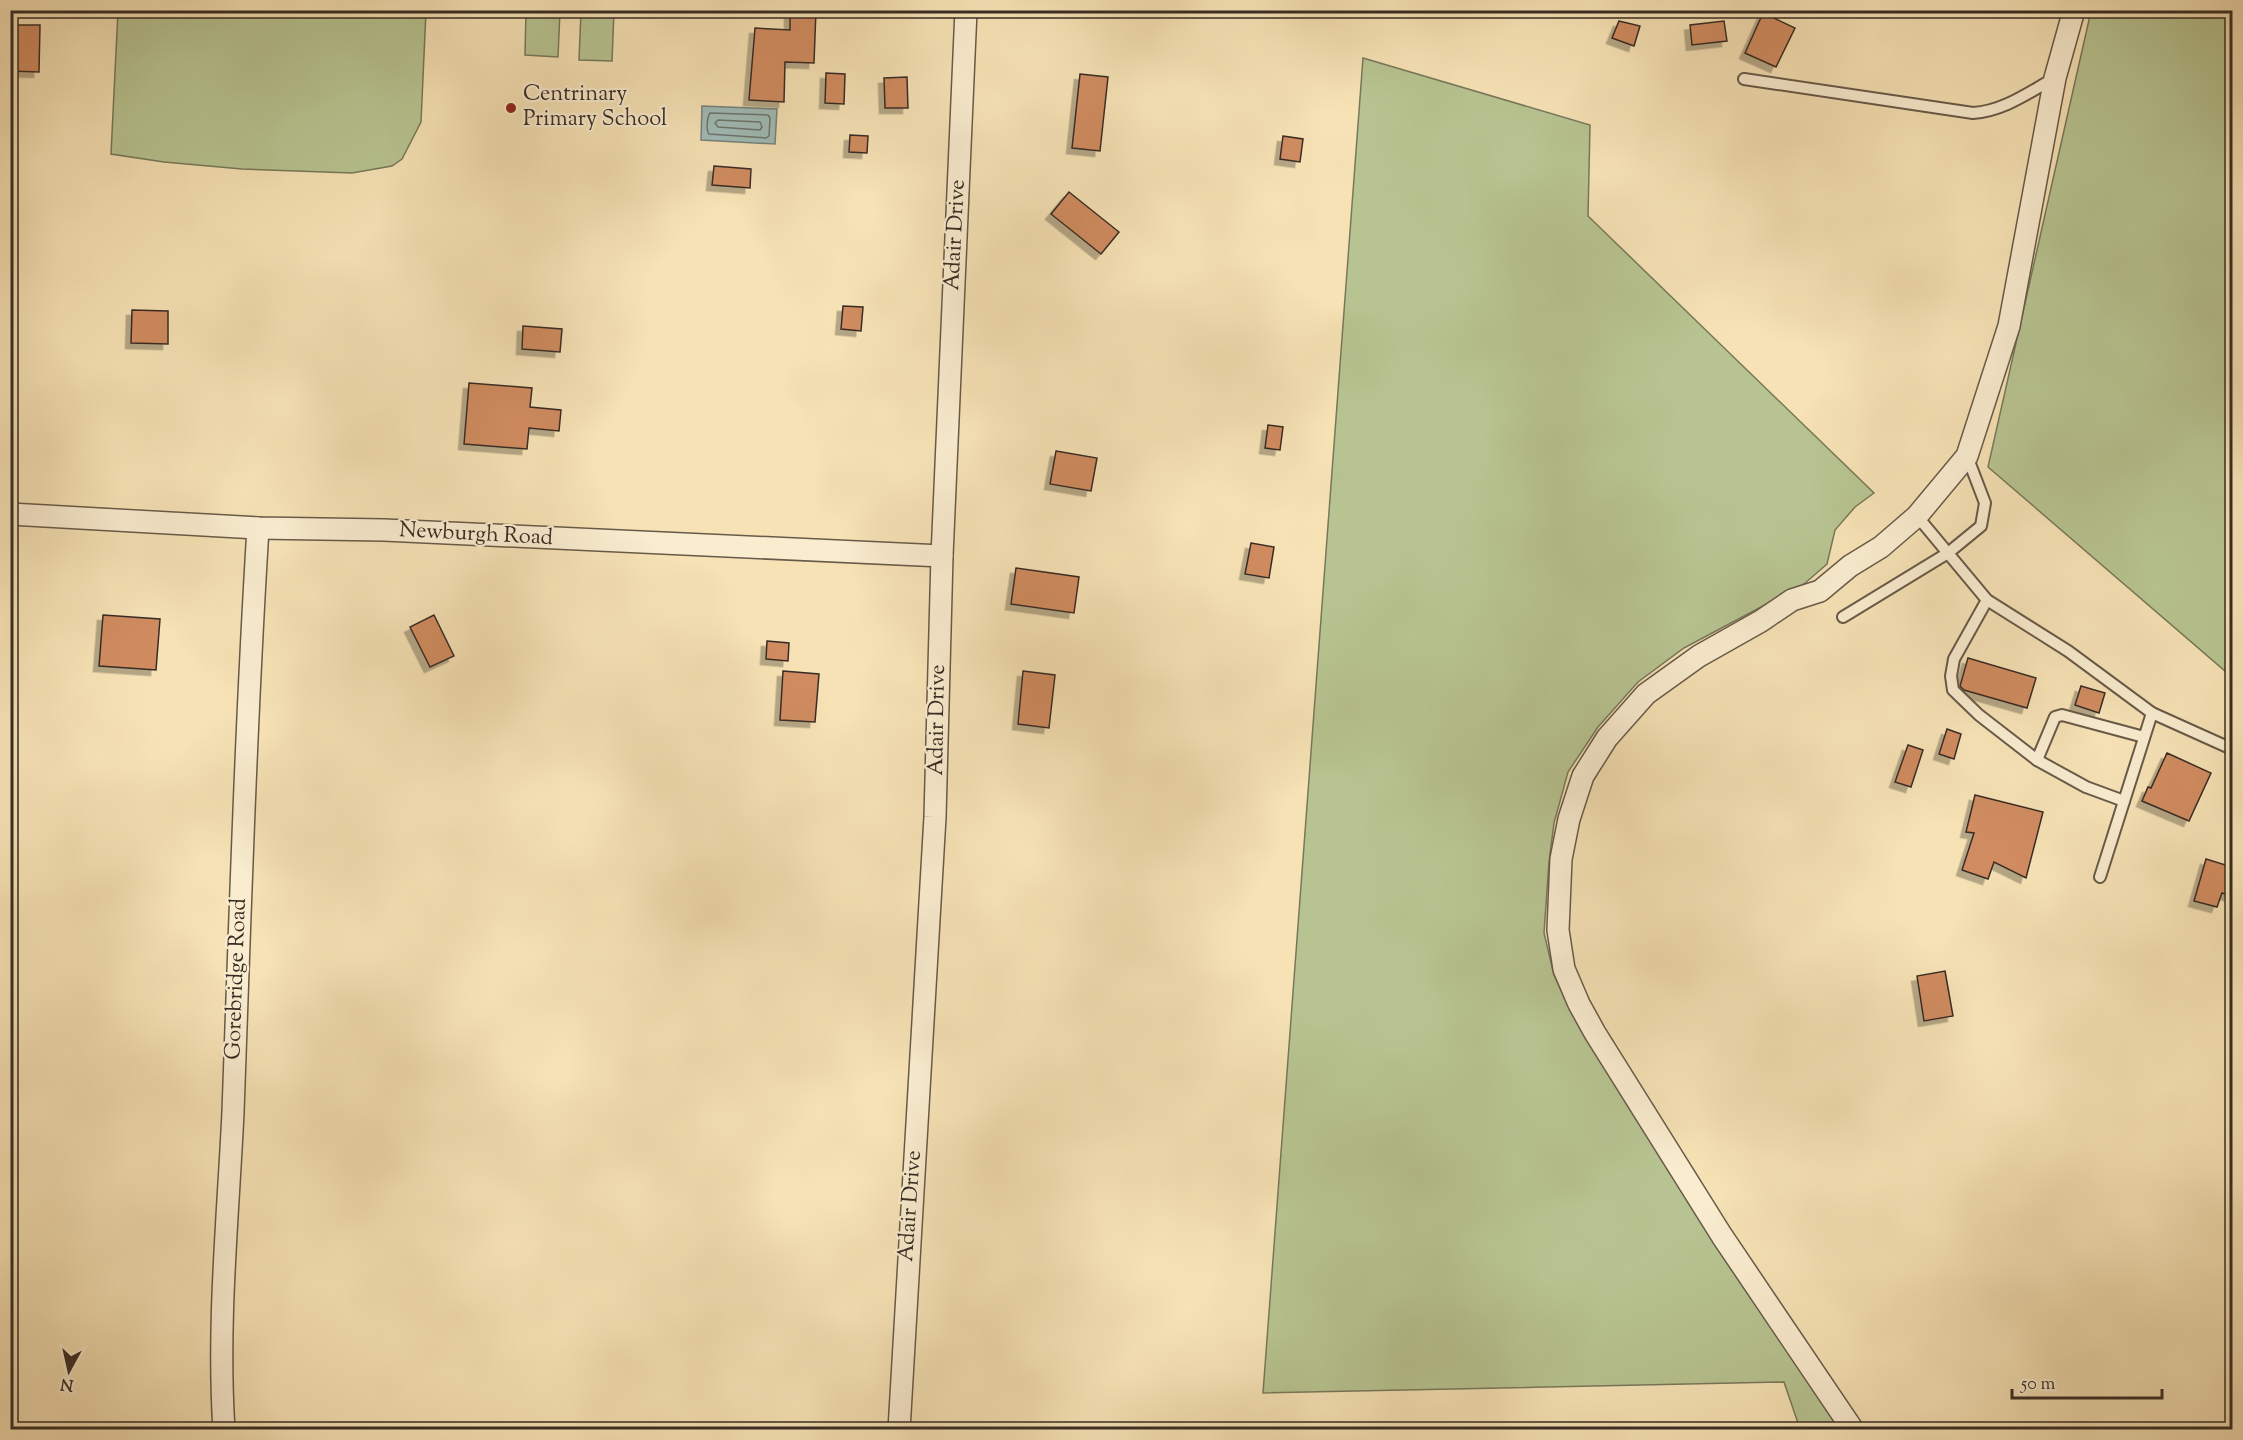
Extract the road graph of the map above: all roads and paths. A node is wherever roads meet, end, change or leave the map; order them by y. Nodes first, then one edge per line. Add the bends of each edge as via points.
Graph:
1 (966, 10) edge
2 (2074, 10) edge
3 (2055, 78) junction
4 (1743, 79) dead end
5 (1967, 456) junction
6 (10, 514) edge
7 (1917, 516) junction
8 (258, 528) junction
9 (1948, 553) junction
10 (942, 556) junction
11 (1986, 600) junction
12 (1843, 618) dead end
13 (2152, 713) junction
14 (2144, 737) junction
15 (2232, 749) edge
16 (2037, 760) junction
17 (2124, 801) junction
18 (2100, 878) dead end
19 (224, 1430) edge
20 (899, 1430) edge
21 (1852, 1430) edge

1 - 10 street, Adair Drive
2 - 3 street
3 - 4 lane via 1987,112
3 - 5 street via 2009,326
5 - 7 street
5 - 9 lane via 1985,503 1984,514 1981,526
6 - 8 street, Newburgh Road
7 - 9 lane
7 - 21 street via 1820,591 1792,600 1699,656 1646,694 1607,738 1583,776 1561,859 1558,930 1564,969 1579,1004 1722,1236
8 - 10 street, Newburgh Road via 384,530
8 - 19 street, Gorebridge Road via 221,1339
9 - 11 lane
9 - 12 lane
10 - 20 street, Adair Drive via 935,818
11 - 13 lane via 2068,651
11 - 16 lane via 1954,659 1953,690
13 - 14 lane
13 - 15 lane
14 - 16 lane via 2062,715 2055,717
14 - 17 lane
16 - 17 lane via 2086,787
17 - 18 lane

